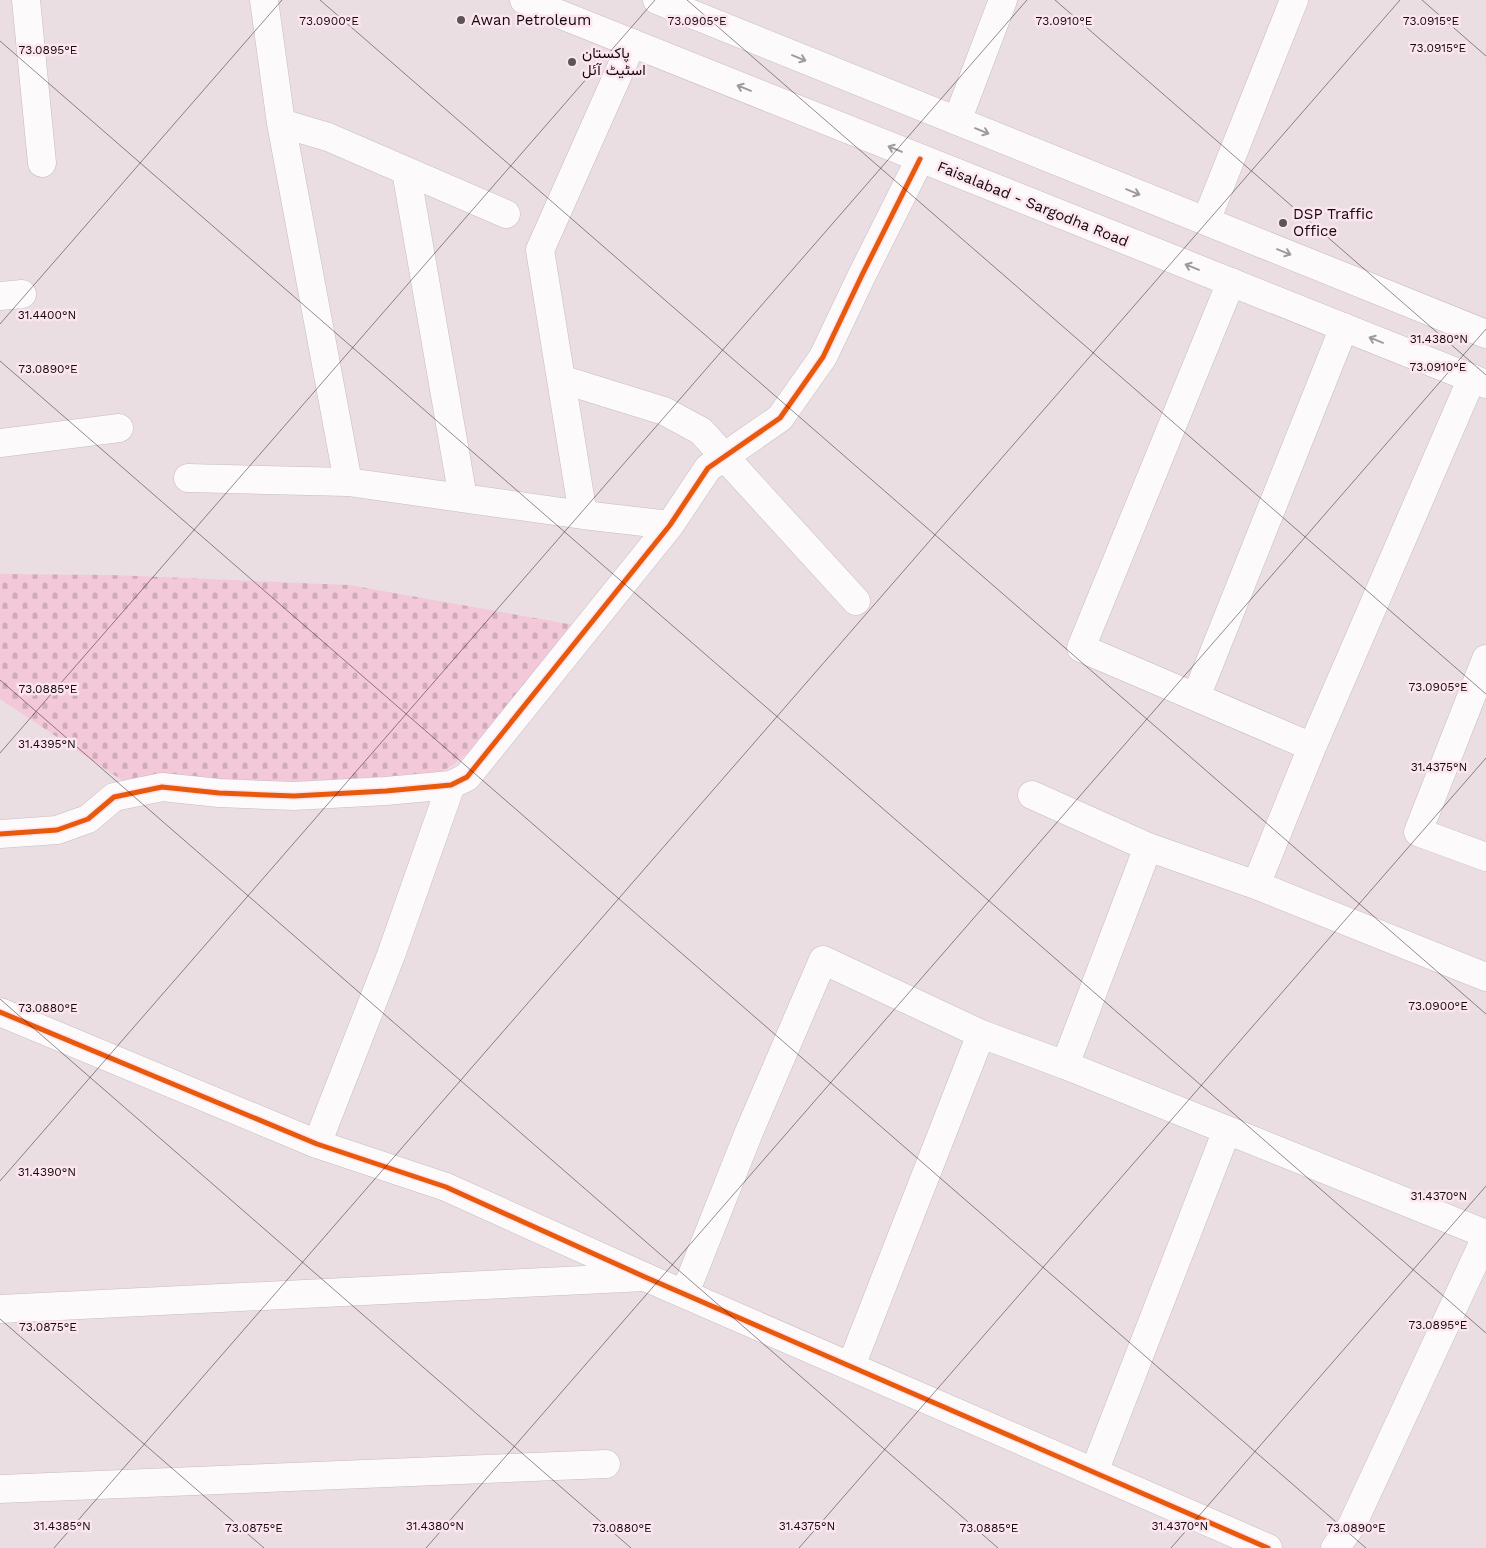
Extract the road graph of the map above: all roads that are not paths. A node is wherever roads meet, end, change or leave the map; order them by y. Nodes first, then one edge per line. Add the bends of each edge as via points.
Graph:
1 (26, 0) edge
2 (264, 0) edge
3 (524, 0) edge
4 (657, 0) edge
5 (1003, 0) edge
6 (1294, 0) edge
7 (632, 43) junction
8 (957, 121) junction
9 (281, 123) junction
10 (920, 159) junction
11 (42, 162) dead end
12 (406, 170) junction
13 (506, 214) dead end
14 (1206, 221) junction
15 (1231, 282) junction
16 (1344, 327) junction
17 (1486, 334) edge
18 (561, 380) junction
19 (1479, 381) edge
20 (119, 428) dead end
21 (0, 443) edge
22 (724, 456) junction
23 (188, 478) dead end
24 (348, 482) junction
25 (463, 498) junction
26 (584, 515) junction
27 (670, 526) junction
28 (856, 601) dead end
29 (1486, 659) edge
30 (1196, 697) junction
31 (1312, 747) junction
32 (451, 784) junction
33 (1032, 795) dead end
34 (0, 834) edge
35 (1148, 847) junction
36 (1486, 857) edge
37 (1256, 885) junction
38 (1486, 977) edge
39 (0, 1012) edge
40 (981, 1034) junction
41 (1065, 1065) junction
42 (1227, 1130) junction
43 (318, 1144) junction
44 (1486, 1236) edge
45 (645, 1277) junction
46 (685, 1293) junction
47 (0, 1309) edge
48 (851, 1366) junction
49 (606, 1464) dead end
50 (1094, 1472) junction
51 (0, 1489) edge
52 (1268, 1548) edge
53 (1335, 1548) edge

1 - 11 street
2 - 9 street
3 - 7 street, Faisalabad - Sargodha Road
4 -> 8 street
5 - 8 street
6 - 14 street
10 -> 7 street, Faisalabad - Sargodha Road
7 - 18 street via 540,250
8 -> 14 street
9 - 12 street via 328,137
9 - 24 street
15 -> 10 street, Faisalabad - Sargodha Road
10 - 22 street via 823,358 780,418
12 - 13 street
12 - 25 street
14 -> 17 street
15 - 16 street, Faisalabad - Sargodha Road
15 - 30 street via 1081,648
19 -> 16 street, Faisalabad - Sargodha Road
16 - 30 street
18 - 22 street via 664,410 701,431
18 - 26 street
19 - 31 street
20 - 21 street
22 - 27 street via 708,468
22 - 28 street
23 - 24 street
24 - 25 street
25 - 26 street
26 - 27 street
27 - 32 street via 467,777
29 - 36 street via 1418,832
30 - 31 street
31 - 37 street
32 - 34 street via 294,796 162,787 114,796 88,819 56,830
32 - 43 street
33 - 35 street
35 - 37 street
35 - 41 street
37 - 38 street
39 - 43 street
40 - 41 street
40 - 46 street via 823,960
40 - 48 street
41 - 42 street
42 - 44 street
42 - 50 street
43 - 45 street via 446,1187
44 - 53 street via 1352,1525
45 - 46 street
45 - 47 street
46 - 48 street
48 - 50 street
49 - 51 street
50 - 52 street

